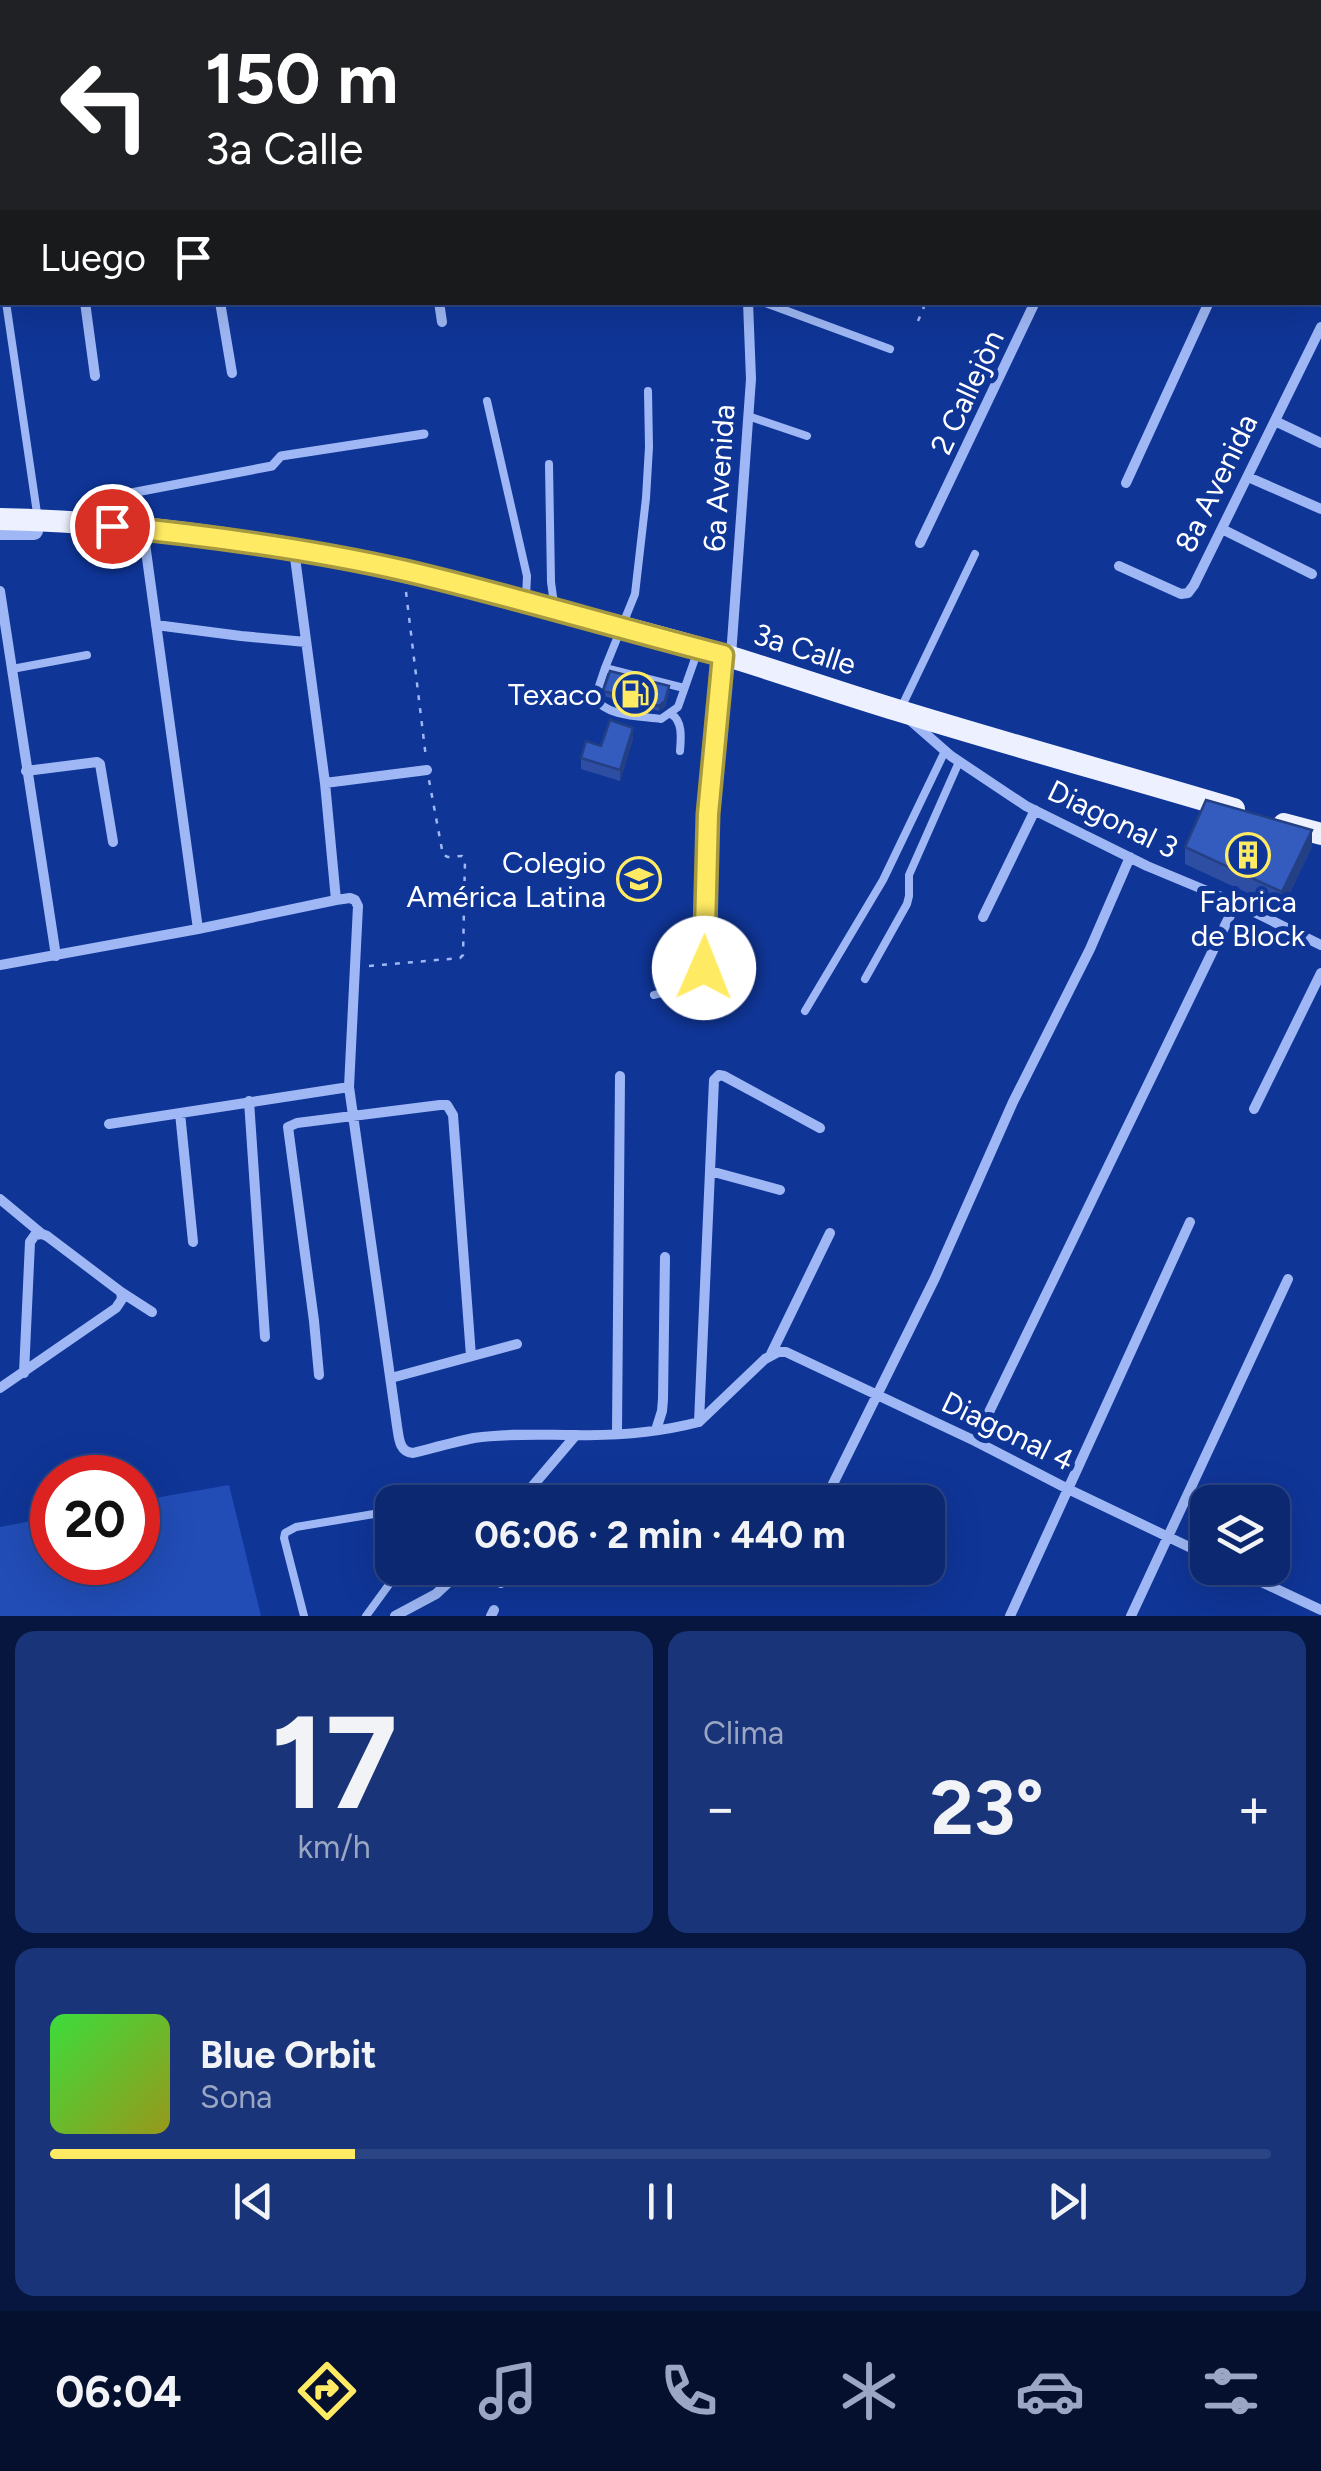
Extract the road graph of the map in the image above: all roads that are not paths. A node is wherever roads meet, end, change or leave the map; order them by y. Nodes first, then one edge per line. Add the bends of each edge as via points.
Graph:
1 (6, 305) edge
2 (85, 305) edge
3 (221, 305) edge
4 (440, 305) edge
5 (748, 305) edge
6 (771, 305) edge
7 (1034, 305) edge
8 (1208, 305) edge
9 (442, 322) dead end
10 (1321, 328) edge
11 (890, 349) dead end
12 (232, 373) dead end
13 (95, 376) dead end
14 (648, 391) dead end
15 (487, 401) dead end
16 (748, 416) junction
17 (1275, 421) junction
18 (424, 434) dead end
19 (807, 436) dead end
20 (1321, 443) edge
21 (549, 464) dead end
22 (1248, 477) junction
23 (1126, 483) dead end
24 (940, 501) joint
25 (1321, 508) edge
26 (0, 510) edge
27 (37, 513) junction
28 (0, 519) edge
29 (80, 523) junction
30 (141, 529) junction
31 (1222, 529) junction
32 (0, 531) edge
33 (920, 544) dead end
34 (294, 550) junction
35 (976, 554) dead end
36 (1119, 566) dead end
37 (1312, 574) dead end
38 (0, 591) edge
39 (526, 601) junction
40 (555, 608) junction
41 (156, 624) junction
42 (622, 627) junction
43 (306, 642) junction
44 (698, 648) junction
45 (87, 656) dead end
46 (727, 656) junction
47 (604, 668) junction
48 (6, 670) edge
49 (684, 688) junction
50 (900, 711) junction
51 (670, 714) junction
52 (680, 751) dead end
53 (945, 751) junction
54 (960, 762) junction
55 (26, 770) junction
56 (427, 770) road end
57 (326, 783) junction
58 (1036, 810) junction
59 (1321, 834) edge
60 (113, 842) dead end
61 (1130, 857) junction
62 (336, 900) junction
63 (1236, 903) junction
64 (983, 918) dead end
65 (198, 929) junction
66 (1321, 944) edge
67 (56, 956) junction
68 (0, 965) edge
69 (1321, 973) edge
70 (866, 979) dead end
71 (654, 995) dead end
72 (805, 1011) dead end
73 (620, 1076) dead end
74 (349, 1086) junction
75 (250, 1101) junction
76 (1254, 1109) dead end
77 (180, 1112) junction
78 (353, 1117) junction
79 (109, 1124) dead end
80 (820, 1128) dead end
81 (710, 1170) junction
82 (780, 1190) dead end
83 (0, 1199) edge
84 (1190, 1222) dead end
85 (830, 1233) dead end
86 (42, 1234) junction
87 (194, 1242) dead end
88 (665, 1257) dead end
89 (1288, 1280) dead end
90 (121, 1292) junction
91 (152, 1312) dead end
92 (265, 1338) dead end
93 (517, 1344) dead end
94 (771, 1355) junction
95 (471, 1356) junction
96 (24, 1372) junction
97 (319, 1375) dead end
98 (391, 1378) junction
99 (0, 1388) edge
100 (877, 1396) junction
101 (699, 1422) junction
102 (656, 1430) junction
103 (618, 1432) junction
104 (576, 1435) junction
105 (976, 1441) junction
106 (533, 1485) edge
107 (832, 1485) edge
108 (1068, 1489) junction
109 (375, 1513) edge
110 (1169, 1538) junction
111 (1190, 1548) edge
112 (389, 1585) edge
113 (447, 1585) edge
114 (1271, 1585) edge
115 (1320, 1606) edge
116 (304, 1616) edge
117 (366, 1616) edge
118 (395, 1616) edge
119 (1010, 1616) edge
120 (1130, 1616) edge

1 - 27 lane
2 - 13 street
3 - 12 street
4 - 9 street
5 - 16 street, 6a Avenida
6 - 11 lane
7 - 24 lane, 2 Callejòn
8 - 23 street
10 - 17 street, 8a Avenida
14 - 42 lane via 646,498 635,594
15 - 39 lane via 527,576
16 - 19 lane
16 - 46 street, 6a Avenida
17 - 20 street
17 - 22 street, 8a Avenida
18 - 30 street via 281,456 272,466 131,493
21 - 40 lane
22 - 25 street
22 - 31 street, 8a Avenida
24 - 33 street
26 - 27 street, 3a Calle
27 - 29 street, 3a Calle
28 - 29 main road, 3a Calle
29 - 30 main road, 3a Calle
29 - 32 street, 3a Calle
30 - 34 main road, 3a Calle
30 - 41 street
31 - 36 street, 8a Avenida via 1188,593
31 - 37 street
34 - 39 main road, 3a Calle
34 - 43 street
35 - 50 lane
38 - 48 street
39 - 40 main road, 3a Calle
40 - 42 main road, 3a Calle
41 - 43 street
41 - 65 street
42 - 44 main road, 3a Calle
42 - 47 lane
43 - 57 street
44 - 46 main road, 3a Calle
44 - 49 lane
45 - 48 lane
46 - 50 main road, 3a Calle
46 - 71 lane via 708,814 704,968 687,986
47 - 49 lane
47 - 51 lane via 598,705 661,720
48 - 55 street
49 - 51 lane
50 - 53 street, Diagonal 3
50 - 59 main road, 3a Calle
51 - 52 lane via 679,722
53 - 54 street, Diagonal 3
53 - 72 lane via 883,880
54 - 58 street, Diagonal 3
54 - 70 lane via 909,875 907,904
55 - 60 street via 100,764
55 - 67 street
56 - 57 street
57 - 62 street
58 - 61 street, Diagonal 3
58 - 64 street
61 - 63 street, Diagonal 3
61 - 100 street
62 - 65 street
62 - 74 street via 350,898 358,906
63 - 66 street, Diagonal 3
63 - 105 street
65 - 67 street
67 - 68 street
69 - 76 street
73 - 103 street
74 - 75 street
74 - 78 street
75 - 77 street
75 - 92 street
77 - 79 street
77 - 87 street
78 - 95 street via 440,1104 452,1110
78 - 97 street via 288,1127
78 - 98 street
80 - 81 street via 719,1075
81 - 82 street
81 - 101 street
83 - 86 street
84 - 108 street
85 - 94 street
86 - 90 street
86 - 96 street via 30,1242
88 - 102 street via 662,1411
89 - 110 street
90 - 91 street
90 - 96 street via 116,1308
93 - 95 street
94 - 100 street, Diagonal 4 via 786,1352
94 - 101 street
95 - 98 street
96 - 99 street
98 - 104 street via 399,1441 407,1452 475,1438
100 - 105 street, Diagonal 4
100 - 107 street
101 - 102 street
102 - 103 street
103 - 104 street
104 - 106 street
105 - 108 street, Diagonal 4
108 - 110 street, Diagonal 4
108 - 119 street
109 - 116 lane via 285,1532
110 - 111 street, Diagonal 4
110 - 120 street
112 - 117 lane
113 - 118 street
114 - 115 street

